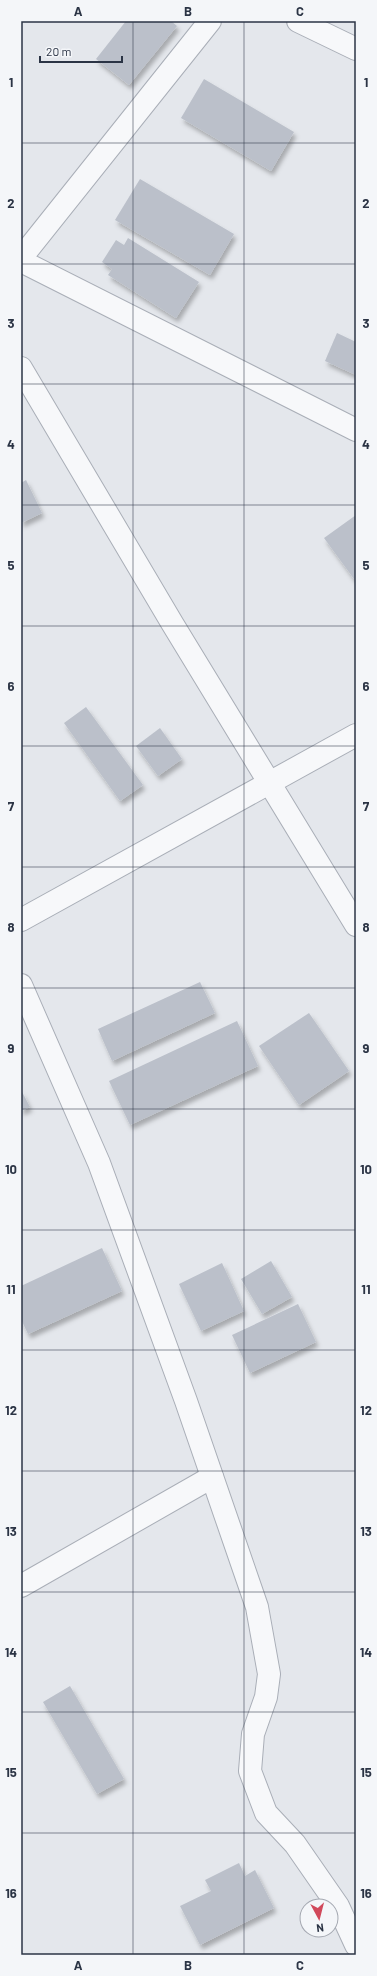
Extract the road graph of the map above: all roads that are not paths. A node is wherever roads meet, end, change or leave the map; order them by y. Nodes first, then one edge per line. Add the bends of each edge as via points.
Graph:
1 (210, 21) edge
2 (298, 21) edge
3 (356, 49) edge
4 (21, 258) edge
5 (21, 261) edge
6 (21, 368) edge
7 (356, 430) edge
8 (356, 735) edge
9 (269, 782) junction
10 (21, 920) edge
11 (356, 924) edge
12 (21, 985) edge
13 (212, 1477) junction
14 (21, 1586) edge
15 (356, 1945) edge

1 - 4 street
2 - 3 street
5 - 7 street
6 - 9 street
8 - 9 street
9 - 10 street
9 - 11 street
12 - 13 street via 99,1163
13 - 14 street
13 - 15 street via 257,1607 269,1674 266,1697 253,1734 250,1771 266,1813 294,1844 338,1906

